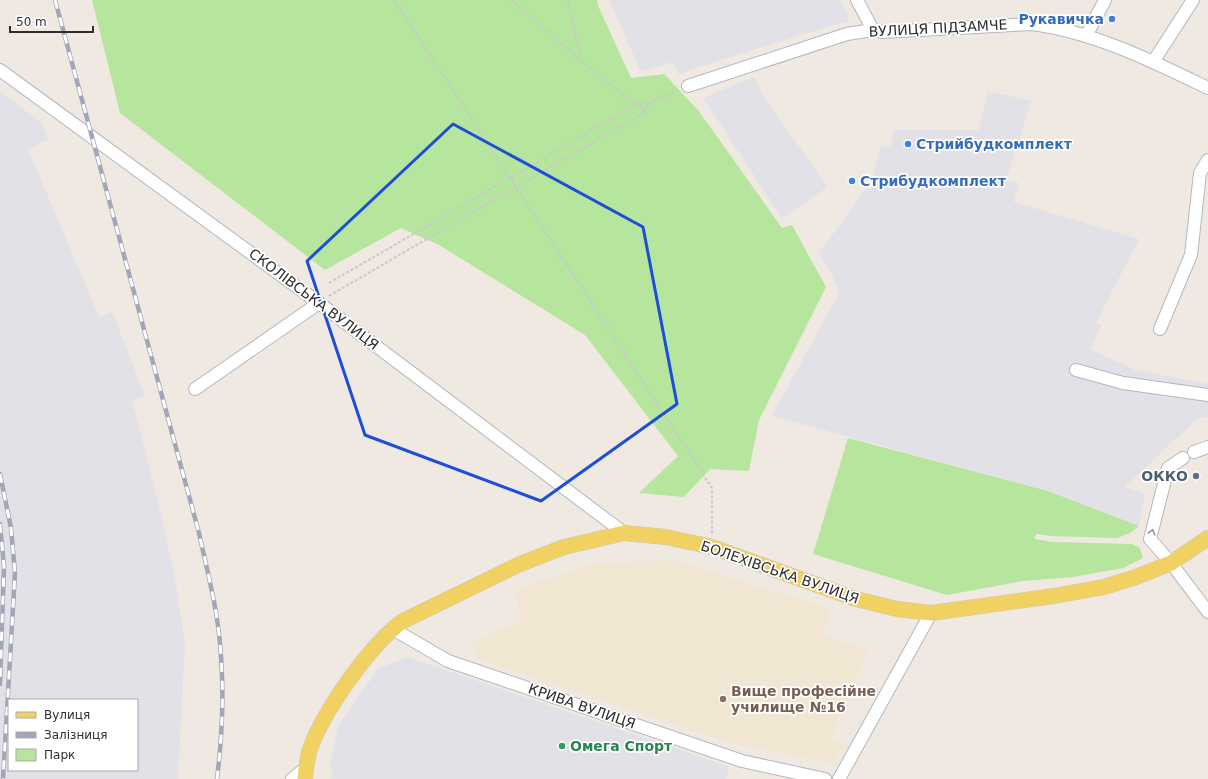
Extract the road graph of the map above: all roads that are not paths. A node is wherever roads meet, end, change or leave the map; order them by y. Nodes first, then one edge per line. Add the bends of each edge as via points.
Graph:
1 (857, 0) edge
2 (1105, 0) edge
3 (1193, 0) edge
4 (873, 30) junction
5 (1086, 36) junction
6 (1153, 62) junction
7 (0, 70) edge
8 (688, 86) road end
9 (1208, 88) edge
10 (1208, 160) edge
11 (319, 303) junction
12 (1160, 329) dead end
13 (1076, 370) dead end
14 (195, 389) dead end
15 (1208, 395) edge
16 (1208, 447) edge
17 (624, 533) junction
18 (1208, 538) edge
19 (1171, 562) junction
20 (1208, 612) edge
21 (931, 613) junction
22 (393, 629) junction
23 (306, 773) edge
24 (292, 779) edge
25 (825, 779) edge
26 (839, 779) edge

1 - 4 street
2 - 5 street
3 - 6 street
4 - 5 street, ВУЛИЦЯ ПІДЗАМЧЕ via 882,32 1032,24 1055,27
4 - 8 street, ВУЛИЦЯ ПІДЗАМЧЕ via 847,34
5 - 6 street, ВУЛИЦЯ ПІДЗАМЧЕ
6 - 9 street, ВУЛИЦЯ ПІДЗАМЧЕ
7 - 11 street, СКОЛІВСЬКА ВУЛИЦЯ
10 - 12 street via 1200,174 1191,255
11 - 14 street
11 - 17 street, СКОЛІВСЬКА ВУЛИЦЯ
13 - 15 street via 1123,383
19 -> 16 street via 1150,539 1168,468
17 - 21 main road, БОЛЕХІВСЬКА ВУЛИЦЯ via 666,537 712,547 856,599 897,609
17 - 22 main road, БОЛЕХІВСЬКА ВУЛИЦЯ via 564,547 520,564 403,621
18 - 19 main road, БОЛЕХІВСЬКА ВУЛИЦЯ
19 - 20 street
19 - 21 main road, БОЛЕХІВСЬКА ВУЛИЦЯ via 1104,587
21 - 26 street
22 - 23 main road, БОЛЕХІВСЬКА ВУЛИЦЯ via 366,658 324,719 310,750
22 - 25 street, КРИВА ВУЛИЦЯ via 448,661 742,761
23 - 24 street

